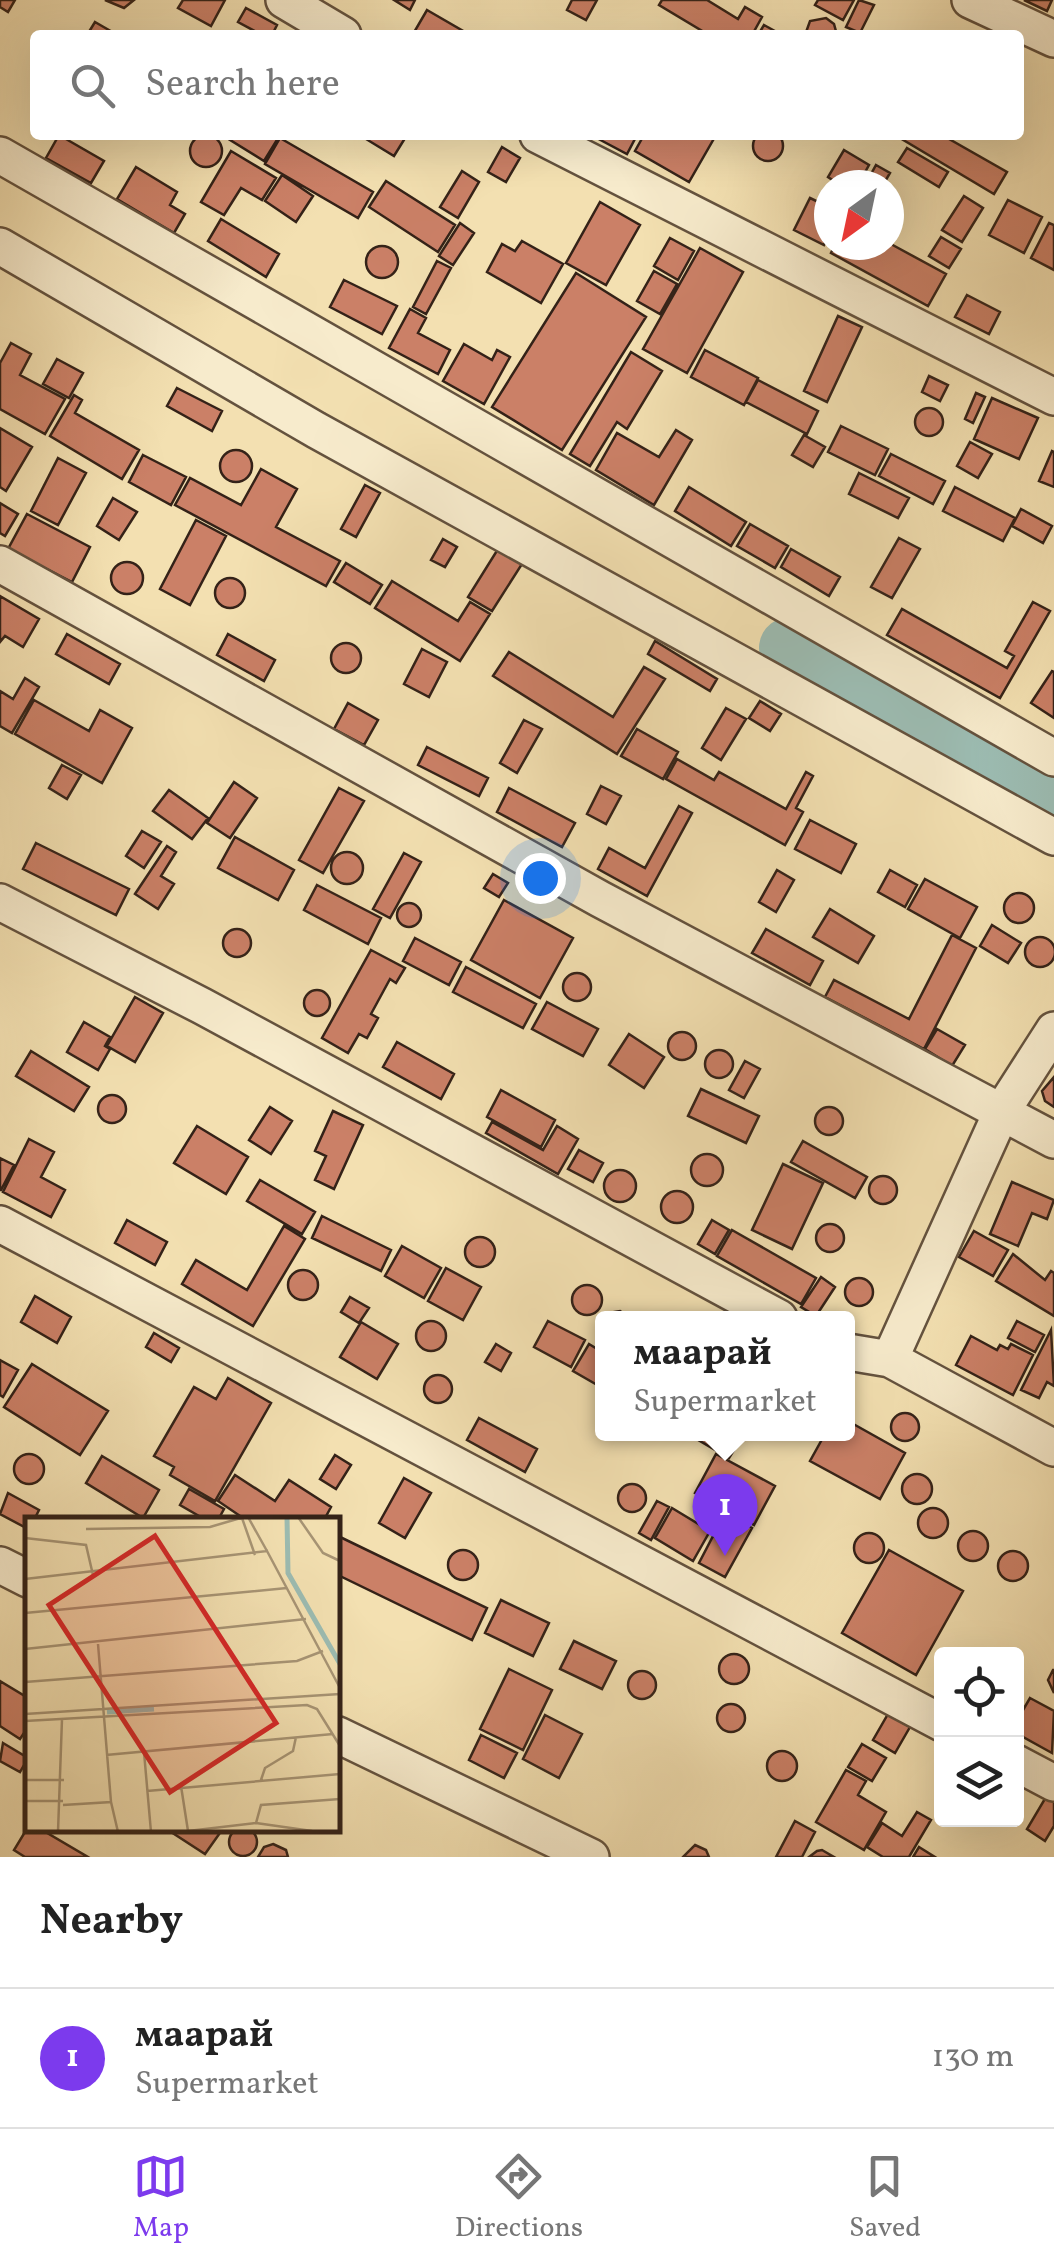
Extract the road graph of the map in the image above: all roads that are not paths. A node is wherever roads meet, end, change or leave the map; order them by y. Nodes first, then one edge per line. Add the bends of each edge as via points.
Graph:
1 (284, 0) edge
2 (970, 0) edge
3 (335, 30) edge
4 (1054, 39) edge
5 (548, 140) edge
6 (0, 155) edge
7 (0, 246) edge
8 (1054, 396) edge
9 (0, 564) edge
10 (1054, 758) edge
11 (1054, 837) edge
12 (0, 902) edge
13 (1054, 1030) edge
14 (1002, 1111) junction
15 (1054, 1140) edge
16 (0, 1224) edge
17 (766, 1311) edge
18 (855, 1353) edge
19 (890, 1360) junction
20 (1054, 1448) edge
21 (0, 1565) edge
22 (25, 1578) edge
23 (934, 1719) edge
24 (340, 1735) edge
25 (1024, 1767) edge
26 (1054, 1783) edge
27 (591, 1857) edge

1 - 3 street
2 - 4 street
5 - 8 street
6 - 10 street
7 - 11 street via 316,430
9 - 14 street via 600,899
12 - 17 street
13 - 14 street
14 - 15 street
14 - 19 street
16 - 23 street
18 - 19 street
19 - 20 street
21 - 22 street
24 - 27 street
25 - 26 street

